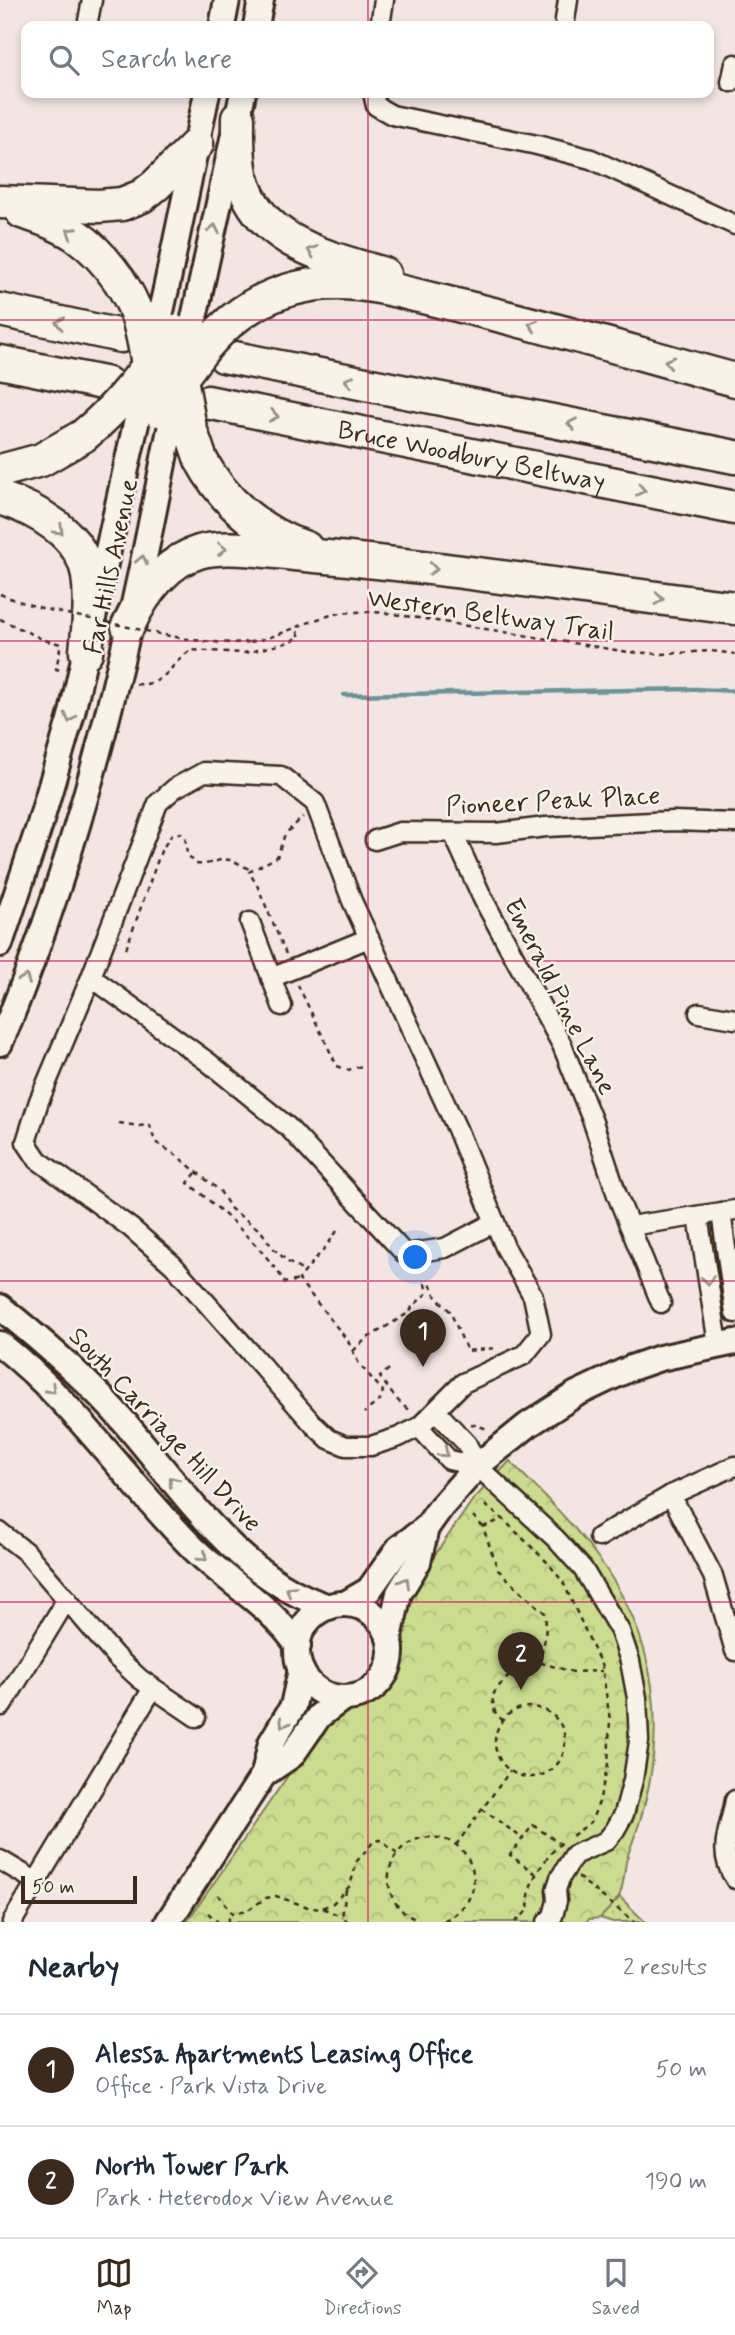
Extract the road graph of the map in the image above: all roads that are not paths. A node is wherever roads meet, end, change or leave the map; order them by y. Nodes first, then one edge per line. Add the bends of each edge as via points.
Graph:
1 (92, 0) edge
2 (227, 0) edge
3 (261, 0) edge
4 (384, 0) edge
5 (569, 0) edge
6 (565, 20) dead end
7 (88, 21) edge
8 (223, 21) edge
9 (257, 21) edge
10 (381, 21) edge
11 (206, 98) edge
12 (374, 99) edge
13 (240, 106) edge
14 (197, 144) junction
15 (0, 204) edge
16 (735, 225) edge
17 (166, 289) junction
18 (199, 295) junction
19 (0, 310) edge
20 (484, 311) junction
21 (173, 331) junction
22 (121, 336) dead end
23 (224, 356) dead end
24 (0, 362) edge
25 (149, 368) junction
26 (181, 379) junction
27 (735, 380) edge
28 (108, 384) dead end
29 (207, 402) dead end
30 (158, 410) junction
31 (131, 446) junction
32 (166, 453) junction
33 (735, 457) edge
34 (0, 471) edge
35 (0, 498) edge
36 (735, 508) edge
37 (365, 561) junction
38 (735, 608) edge
39 (128, 626) junction
40 (76, 661) junction
41 (735, 823) edge
42 (453, 833) junction
43 (375, 840) dead end
44 (250, 922) dead end
45 (369, 939) junction
46 (0, 944) edge
47 (91, 977) junction
48 (271, 978) junction
49 (282, 1006) dead end
50 (699, 1013) dead end
51 (735, 1019) edge
52 (0, 1042) edge
53 (728, 1211) edge
54 (698, 1216) junction
55 (495, 1222) junction
56 (630, 1226) junction
57 (661, 1303) dead end
58 (0, 1307) edge
59 (735, 1312) edge
60 (0, 1343) edge
61 (727, 1343) edge
62 (436, 1411) junction
63 (418, 1422) junction
64 (477, 1466) junction
65 (735, 1466) edge
66 (671, 1495) junction
67 (426, 1528) junction
68 (0, 1532) edge
69 (599, 1537) dead end
70 (66, 1599) junction
71 (337, 1605) junction
72 (389, 1638) junction
73 (735, 1651) edge
74 (299, 1658) junction
75 (153, 1688) junction
76 (343, 1698) junction
77 (2, 1706) dead end
78 (196, 1717) dead end
79 (264, 1774) junction
80 (735, 1800) edge
81 (0, 1860) edge
82 (735, 1878) edge
83 (37, 1882) junction
84 (175, 1919) edge
85 (12, 1922) edge
86 (547, 1922) edge

1 - 7 street
2 - 8 street
3 - 9 street
4 - 10 street
5 - 6 street
11 - 14 street, Far Hills Avenue
12 - 16 street via 392,116 591,159
18 -> 13 street, Far Hills Avenue
20 -> 13 highway via 315,253 278,232 258,211 245,186 239,157
14 - 15 highway via 156,185 122,204
14 - 17 street, Far Hills Avenue
25 -> 15 highway, bridge via 132,300 91,247 62,226
17 - 21 highway, bridge
17 - 25 street, Far Hills Avenue, bridge
18 - 21 highway, bridge
18 - 26 street, Far Hills Avenue, bridge
22 -> 19 highway
20 - 26 highway, bridge via 346,283 298,288 252,306 220,330
27 -> 20 highway
21 - 25 highway, bridge
21 - 26 highway, bridge
33 -> 23 highway, Bruce Woodbury Beltway
24 - 28 highway
25 - 30 highway, bridge
25 - 31 street, Far Hills Avenue, bridge
25 - 34 highway, bridge via 83,436 41,460
26 - 30 highway, bridge
26 - 32 street, Far Hills Avenue, bridge
26 - 37 highway, bridge via 201,460 230,501 289,542
29 -> 36 highway, Bruce Woodbury Beltway
30 - 31 highway, bridge
30 - 32 highway, bridge
31 - 40 street, Far Hills Avenue
39 -> 32 street, Far Hills Avenue
35 -> 40 highway via 47,519 80,553 89,589
37 -> 38 highway
39 -> 37 highway via 166,571 204,550
52 -> 39 street, Far Hills Avenue via 67,859
40 -> 46 street, Far Hills Avenue via 40,824
41 - 42 street, Pioneer Peak Place via 673,821
42 - 43 street, Pioneer Peak Place via 400,832
42 - 56 street, Emerald Pine Lane via 562,1045
44 - 48 street
45 - 47 street via 315,803 281,776 204,772 158,803
45 - 48 street
45 - 55 street
47 - 55 street via 288,1127 405,1254 445,1248
47 - 63 street via 26,1142 38,1160 173,1265 329,1439 346,1446 371,1446 399,1437
48 - 49 street
50 - 51 street
53 - 54 street
53 - 59 street
54 - 56 street
54 -> 61 street
55 - 62 street via 533,1296 541,1334 524,1355 463,1383
56 - 57 street, Emerald Pine Lane
71 -> 58 street, South Carriage Hill Drive via 292,1591 234,1546 83,1380
60 -> 74 street via 54,1391 192,1547 277,1619
61 - 64 street via 660,1357 576,1394
62 - 63 street
62 - 64 street via 467,1444
63 -> 64 street via 449,1460
64 - 67 street
64 - 86 street via 583,1569 620,1631 637,1698 639,1741 624,1814 606,1841 574,1855 556,1890 557,1901
65 - 66 street
66 - 69 street
66 - 73 street via 713,1576
67 - 71 street via 399,1548 369,1590
72 -> 67 street via 399,1593 418,1562
68 - 70 street via 27,1553
70 - 75 street via 116,1657
70 - 77 street
71 - 72 street via 373,1614
71 - 74 street via 309,1620 302,1630
72 - 76 street via 390,1661 383,1677 366,1693
74 - 76 street via 311,1685
74 -> 79 street via 293,1706 271,1744
75 - 78 street
75 - 83 street
76 - 79 street via 319,1716 292,1755
79 - 84 street
80 - 82 street via 724,1846 726,1866
81 - 83 street
83 - 85 street

